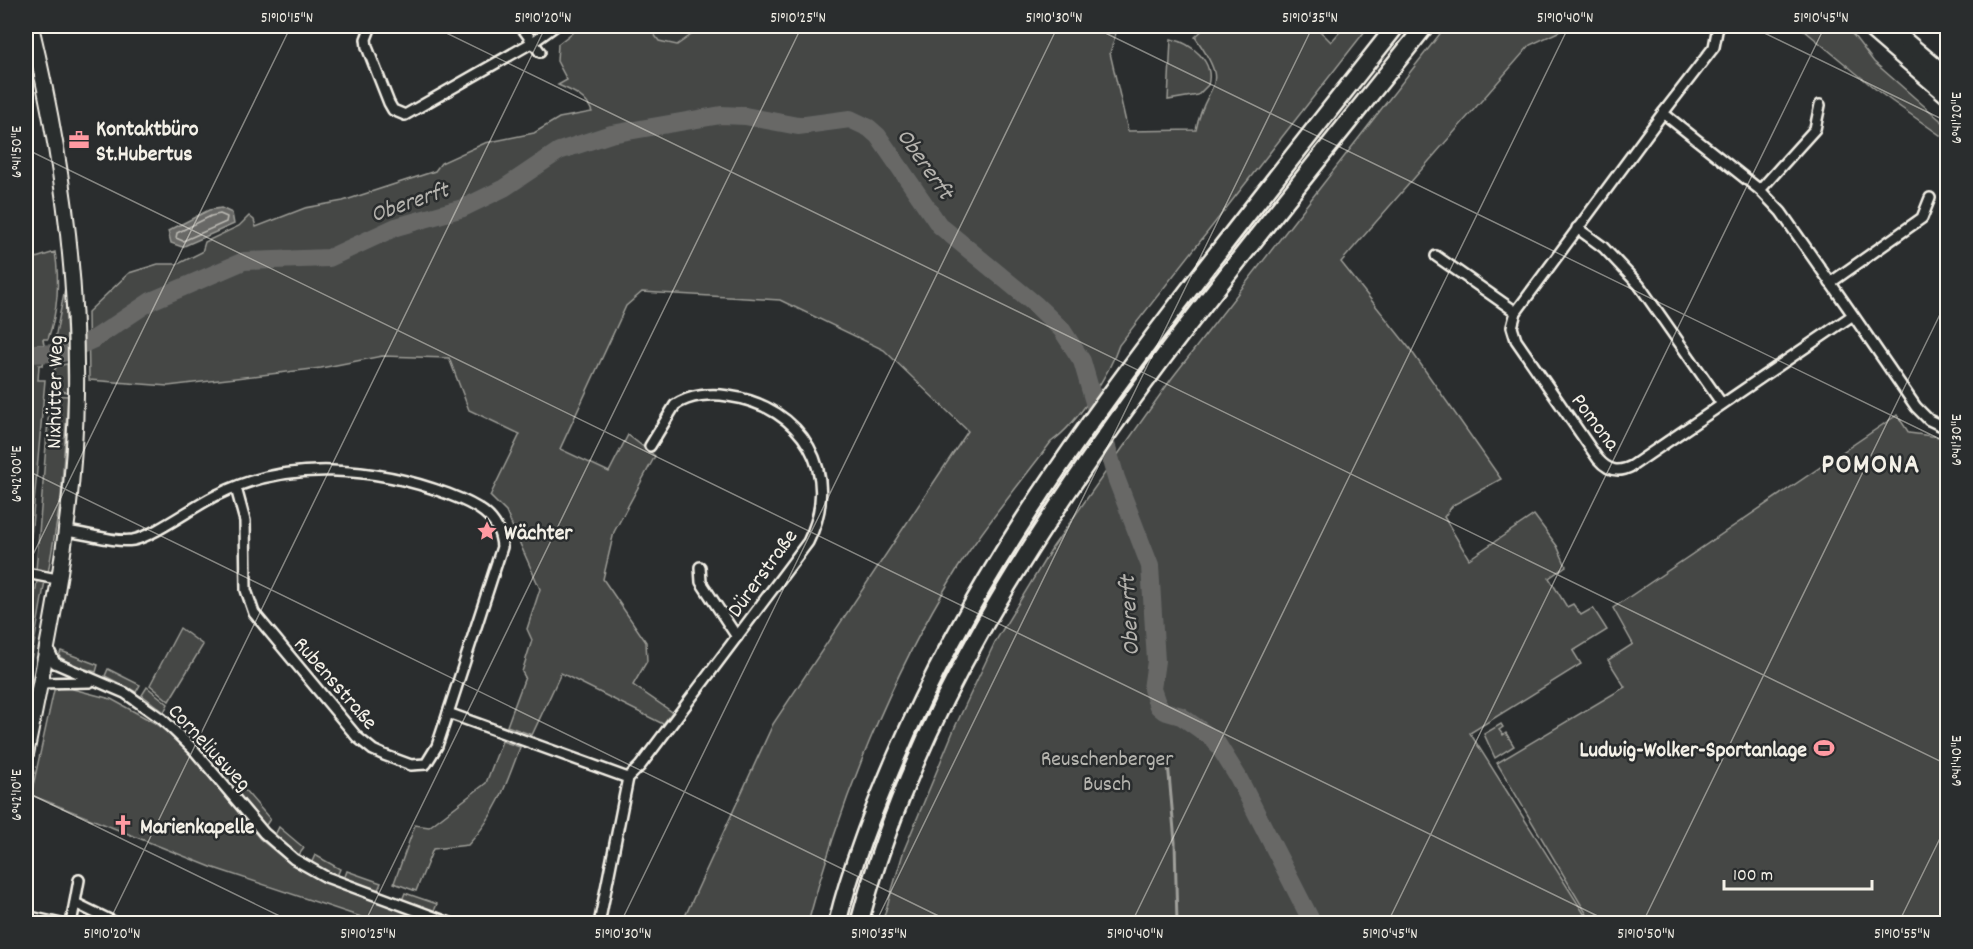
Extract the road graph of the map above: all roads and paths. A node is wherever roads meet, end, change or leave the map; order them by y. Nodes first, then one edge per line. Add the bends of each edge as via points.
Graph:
1 (31, 26) edge
2 (371, 26) edge
3 (521, 26) edge
4 (555, 26) edge
5 (1396, 26) edge
6 (1425, 26) edge
7 (1718, 26) edge
8 (1867, 26) edge
9 (1888, 26) edge
10 (533, 42) junction
11 (540, 52) dead end
12 (1947, 77) edge
13 (1947, 96) edge
14 (1820, 105) dead end
15 (1663, 113) junction
16 (1760, 190) junction
17 (1930, 198) dead end
18 (1577, 228) junction
19 (1436, 256) dead end
20 (1830, 283) junction
21 (1516, 312) junction
22 (1853, 315) junction
23 (1722, 404) junction
24 (1947, 429) edge
25 (650, 446) dead end
26 (236, 488) junction
27 (65, 531) junction
28 (700, 567) dead end
29 (26, 573) edge
30 (57, 579) junction
31 (737, 637) junction
32 (46, 644) junction
33 (95, 682) junction
34 (39, 683) junction
35 (448, 713) junction
36 (26, 754) edge
37 (628, 778) junction
38 (79, 880) dead end
39 (75, 903) junction
40 (26, 916) edge
41 (61, 924) edge
42 (71, 924) edge
43 (118, 924) edge
44 (453, 924) edge
45 (598, 924) edge
46 (837, 924) edge
47 (859, 924) edge

1 - 27 main road, Nixhütter Weg via 56,142 70,244 76,328 75,429
2 - 10 street via 367,48 388,104 405,115
3 - 10 street
4 - 10 street
5 - 46 highway via 1101,405 990,571 951,638 915,713 878,799
6 - 47 highway via 1210,295 1086,461 1016,567 934,718 900,800
7 - 15 street via 1714,48
8 - 13 main road
9 - 12 main road
10 - 11 street
14 - 16 street via 1815,129
15 - 16 street
15 - 18 street
16 - 20 street via 1781,212
17 - 20 street via 1922,218
18 - 21 street
18 - 23 street via 1603,247 1639,285
19 - 21 street
20 - 22 street
21 - 23 street, Pomona via 1512,327 1516,340 1598,459 1610,469 1620,471 1632,466
22 - 23 street, Pomona
22 - 24 street via 1916,407 1929,420
25 - 31 street, Dürerstraße via 681,400 724,395 742,397 776,411 813,452 822,488 813,533
26 - 27 street, Rubensstraße via 189,509 141,538 121,541
26 - 35 street, Rubensstraße via 245,521 246,590 254,613 350,731 373,750 419,765 431,759
26 - 35 street, Rubensstraße via 291,474 374,473 428,486 488,514 500,532 502,547
27 - 30 main road, Nixhütter Weg
28 - 31 street, Dürerstraße via 701,582
29 - 30 street
30 - 32 main road, Nixhütter Weg
31 - 37 street, Dürerstraße
32 - 33 street, Corneliusweg via 56,663
32 - 34 main road, Nixhütter Weg
33 - 34 street, Corneliusweg
33 - 44 street, Corneliusweg via 125,693 162,719 194,750 264,833 294,859 326,877
34 - 36 main road, Nixhütter Weg
35 - 37 street
37 - 45 street, Dürerstraße
38 - 39 street
39 - 42 street
39 - 43 street
40 - 41 street

